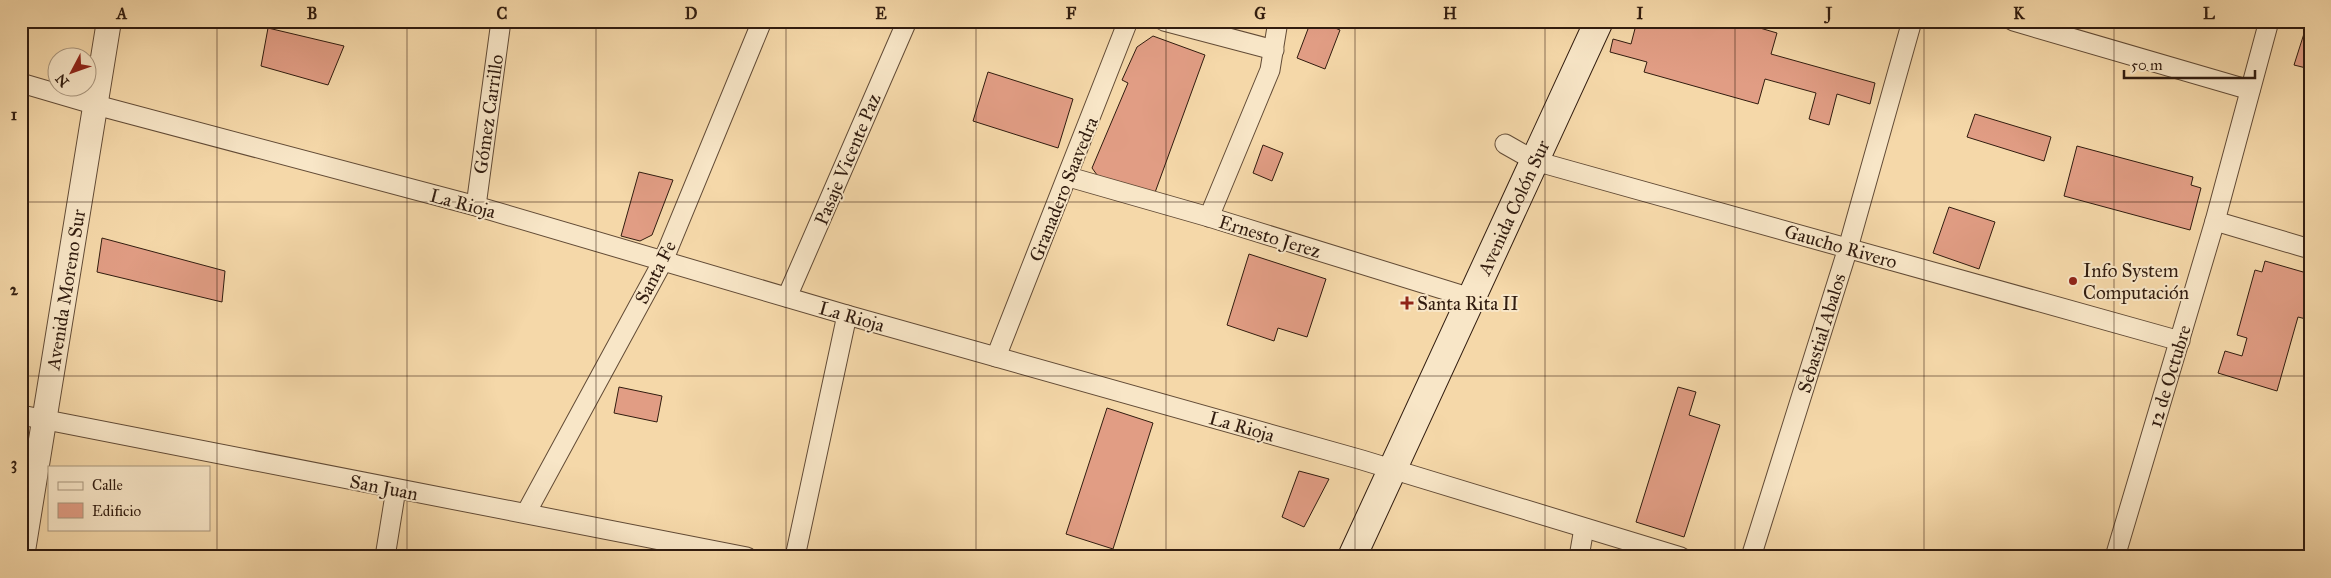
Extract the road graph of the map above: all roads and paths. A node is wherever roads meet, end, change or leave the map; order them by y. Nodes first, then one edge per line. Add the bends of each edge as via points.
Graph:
1 (109, 21) edge
2 (501, 21) edge
3 (762, 21) edge
4 (907, 21) edge
5 (1128, 21) edge
6 (1164, 21) edge
7 (1278, 21) edge
8 (1599, 21) edge
9 (1912, 21) edge
10 (2013, 21) edge
11 (2269, 21) edge
12 (1274, 50) junction
13 (21, 83) edge
14 (2250, 90) junction
15 (96, 105) junction
16 (1505, 144) dead end
17 (1536, 161) junction
18 (1068, 176) junction
19 (476, 206) junction
20 (1209, 217) junction
21 (2215, 221) junction
22 (1848, 248) junction
23 (2310, 249) edge
24 (663, 261) junction
25 (787, 297) junction
26 (1471, 298) junction
27 (847, 315) junction
28 (2180, 341) junction
29 (996, 357) junction
30 (21, 415) edge
31 (46, 420) junction
32 (1391, 470) junction
33 (396, 489) junction
34 (526, 513) junction
35 (1584, 528) junction
36 (22, 557) edge
37 (385, 557) edge
38 (748, 557) edge
39 (796, 557) edge
40 (1352, 557) edge
41 (1579, 557) edge
42 (1681, 557) edge
43 (1752, 557) edge
44 (2115, 557) edge

1 - 15 street, Avenida Moreno Sur
2 - 19 street, Gómez Carrillo
3 - 24 street, Santa Fe
4 - 25 street, Pasaje Vicente Paz
5 - 18 street, Granadero Saavedra
6 - 12 street
7 - 12 street
8 - 17 main road, Avenida Colón Sur
9 - 22 street, Sebastial Abalos
10 - 14 street
11 - 14 street, 12 de Octubre
12 - 20 street via 1263,88
13 - 15 street, La Rioja
14 - 21 street, 12 de Octubre
15 - 19 street, La Rioja
15 - 31 street, Avenida Moreno Sur
16 - 17 street, Gaucho Rivero
17 - 22 street, Gaucho Rivero
17 - 26 main road, Avenida Colón Sur
18 - 20 street, Ernesto Jerez
18 - 29 street, Granadero Saavedra
19 - 24 street, La Rioja
20 - 26 street, Ernesto Jerez
21 - 23 street
21 - 28 street, 12 de Octubre
22 - 28 street, Gaucho Rivero
22 - 43 street, Sebastial Abalos
24 - 25 street, La Rioja
24 - 34 street, Santa Fe
25 - 27 street, La Rioja
26 - 32 main road, Avenida Colón Sur
27 - 29 street, La Rioja
27 - 39 street
28 - 44 street, 12 de Octubre
29 - 32 street, La Rioja
30 - 31 street, San Juan
31 - 33 street, San Juan
31 - 36 street, Avenida Moreno Sur
32 - 35 street, La Rioja
32 - 40 main road, Avenida Colón Sur
33 - 34 street, San Juan
33 - 37 street
34 - 38 street, San Juan
35 - 41 street
35 - 42 street, La Rioja

